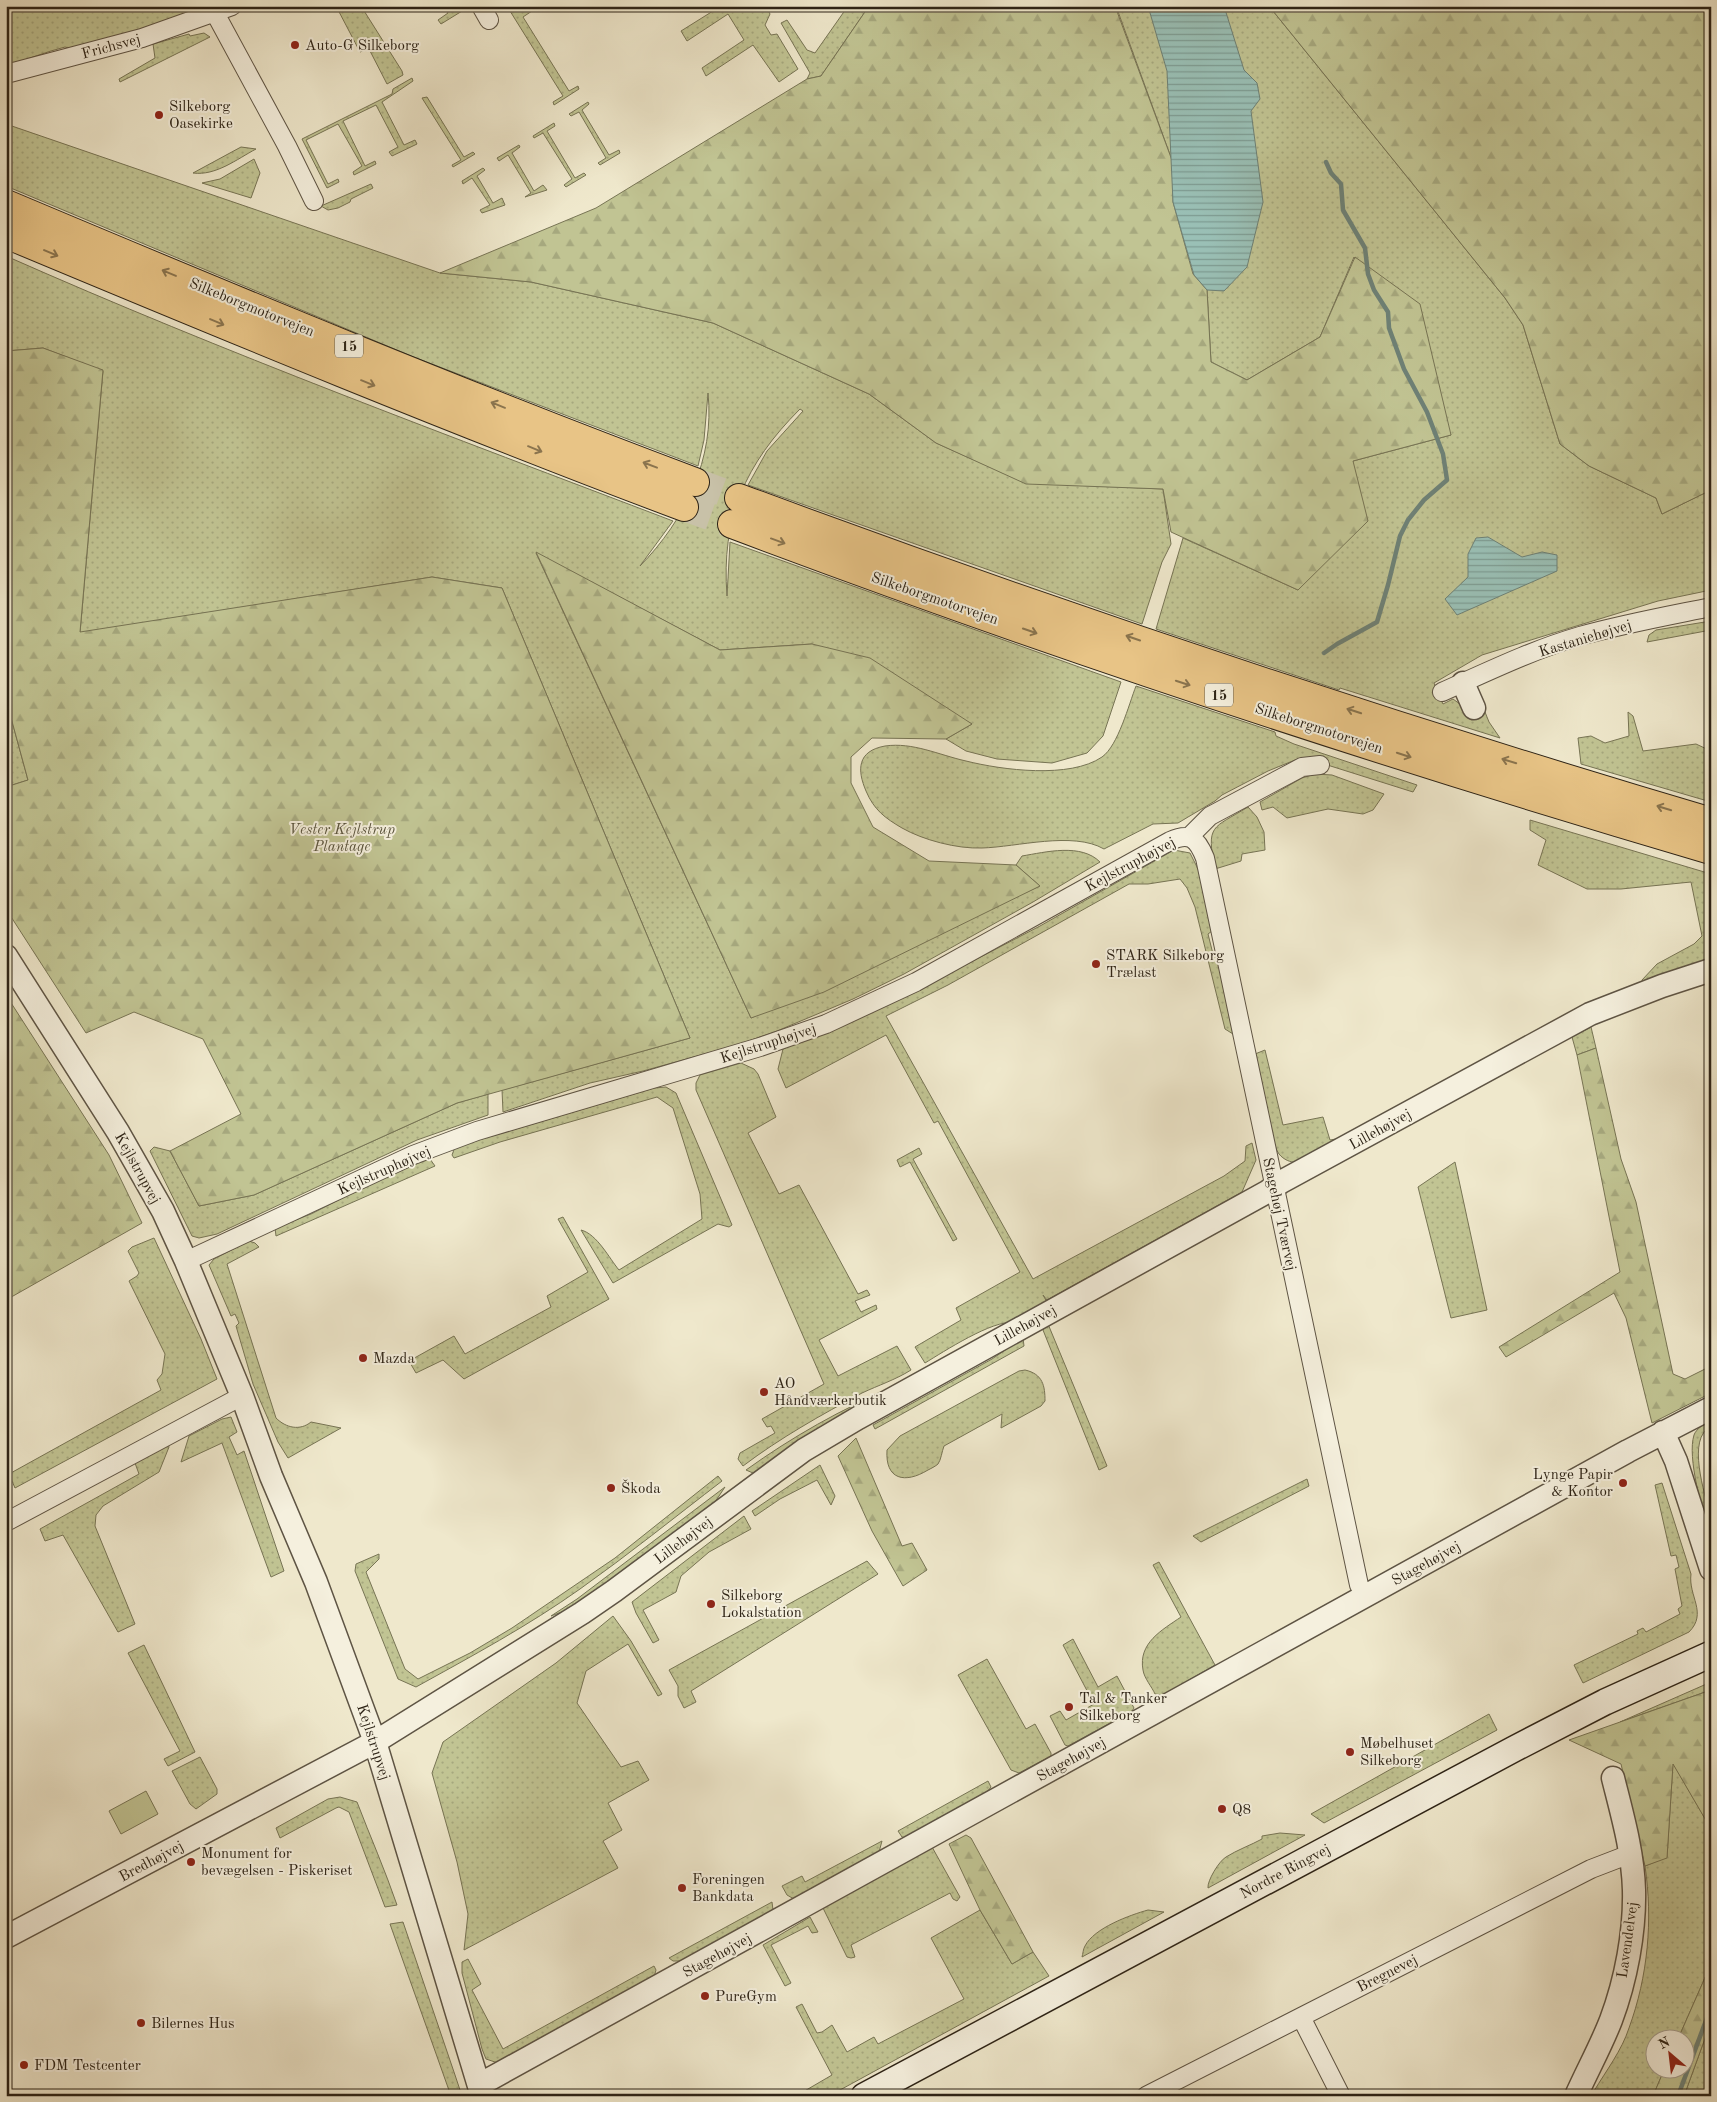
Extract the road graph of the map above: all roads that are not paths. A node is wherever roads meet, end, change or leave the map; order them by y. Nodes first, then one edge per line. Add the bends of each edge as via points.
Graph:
1 (232, 6) edge
2 (215, 13) junction
3 (6, 74) edge
4 (314, 201) dead end
5 (6, 204) edge
6 (6, 234) edge
7 (695, 482) tunnel mouth
8 (739, 498) tunnel mouth
9 (684, 507) tunnel mouth
10 (732, 524) tunnel mouth
11 (1711, 607) edge
12 (1463, 683) junction
13 (1442, 692) dead end
14 (1474, 708) dead end
15 (1320, 765) dead end
16 (1711, 822) edge
17 (1189, 837) junction
18 (1711, 850) edge
19 (6, 956) edge
20 (1711, 970) edge
21 (1274, 1187) junction
22 (186, 1261) junction
23 (242, 1396) junction
24 (1711, 1408) edge
25 (1663, 1432) junction
26 (6, 1522) edge
27 (1711, 1569) edge
28 (1366, 1596) junction
29 (1711, 1654) edge
30 (375, 1742) junction
31 (1613, 1778) dead end
32 (1630, 1854) junction
33 (6, 1938) edge
34 (1301, 2017) junction
35 (481, 2091) edge
36 (864, 2096) edge
37 (1146, 2096) edge
38 (1341, 2096) edge
39 (1576, 2096) edge

1 - 2 street, Frichsvej
2 - 3 street, Frichsvej via 142,38
2 - 4 street
7 -> 5 highway, Silkeborgmotorvejen / 15 via 238,302
6 -> 9 highway, Silkeborgmotorvejen / 15 via 238,331
16 -> 8 highway, Silkeborgmotorvejen / 15 via 1455,744 1160,648
10 -> 18 highway, Silkeborgmotorvejen / 15 via 1148,672
11 - 12 street, Kastaniehøjvej via 1579,636
12 - 13 street, Kastaniehøjvej
12 - 14 street
15 - 17 street, Kejlstruphøjvej via 1302,767 1210,816
17 - 21 street, Stagehøj Tværvej via 1200,844 1204,858
17 - 22 street, Kejlstruphøjvej via 1170,841 916,982 826,1024 760,1047 477,1131 413,1156
19 - 22 street, Kejlstrupvej via 118,1132 163,1211
20 - 21 street, Lillehøjvej via 1590,1014
21 - 28 street, Stagehøj Tværvej via 1359,1585
21 - 30 street, Lillehøjvej via 804,1450 614,1591
22 - 23 street, Kejlstrupvej
23 - 26 street
23 - 30 street, Kejlstrupvej
24 - 25 street, Stagehøjvej
25 - 27 street via 1676,1461
25 - 28 street, Stagehøjvej
28 - 35 street, Stagehøjvej
29 - 36 main road, Nordre Ringvej via 1610,1699 1514,1749
30 - 33 street, Bredhøjvej
30 - 35 street, Kejlstrupvej
31 - 32 street, Lavendelvej
32 - 34 street, Bregnevej via 1591,1870
32 - 39 street, Lavendelvej via 1634,1890 1624,1973 1611,2020
34 - 37 street, Bregnevej
34 - 38 street

